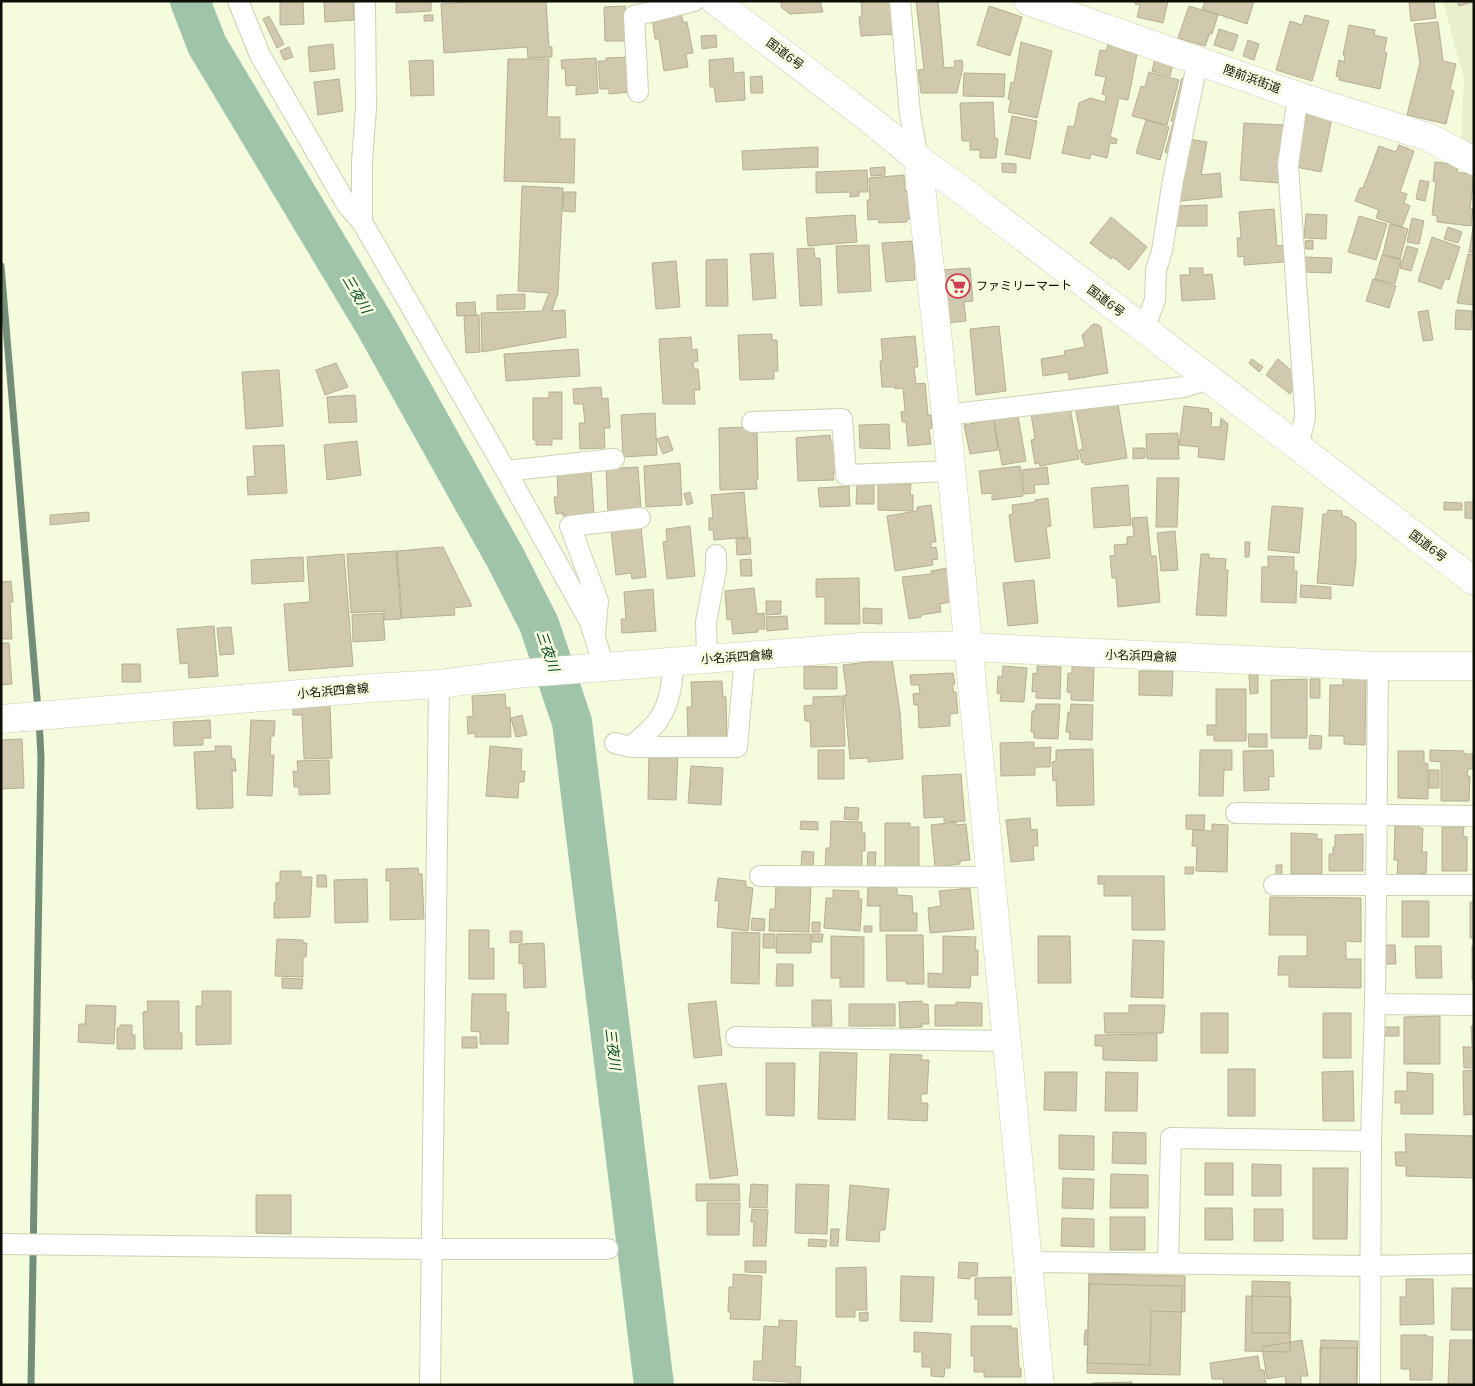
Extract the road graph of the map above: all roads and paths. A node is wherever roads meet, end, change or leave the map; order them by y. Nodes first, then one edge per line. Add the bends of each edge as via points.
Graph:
1 (238, 1) edge
2 (365, 1) edge
3 (694, 1) edge
4 (715, 1) edge
5 (900, 1) edge
6 (1028, 1) edge
7 (1198, 60) junction
8 (638, 92) dead end
9 (1298, 96) junction
10 (918, 159) junction
11 (1474, 161) edge
12 (362, 222) junction
13 (1144, 329) junction
14 (1209, 379) junction
15 (946, 415) junction
16 (752, 422) dead end
17 (1298, 447) junction
18 (614, 459) dead end
19 (951, 470) junction
20 (506, 471) junction
21 (640, 518) dead end
22 (716, 555) dead end
23 (1474, 581) edge
24 (595, 637) junction
25 (968, 648) junction
26 (745, 656) junction
27 (707, 659) junction
28 (674, 661) junction
29 (1378, 666) junction
30 (1474, 666) edge
31 (604, 667) junction
32 (439, 684) junction
33 (1, 719) edge
34 (1236, 813) dead end
35 (1376, 814) junction
36 (1474, 816) edge
37 (760, 876) dead end
38 (989, 877) junction
39 (1274, 885) dead end
40 (1375, 885) junction
41 (1474, 886) edge
42 (1375, 1004) junction
43 (1474, 1005) edge
44 (736, 1037) dead end
45 (1006, 1041) junction
46 (1371, 1142) junction
47 (1, 1244) edge
48 (608, 1249) dead end
49 (432, 1250) junction
50 (1028, 1262) junction
51 (1168, 1263) junction
52 (1474, 1264) edge
53 (1371, 1266) junction
54 (430, 1385) edge
55 (1040, 1385) edge
56 (1370, 1385) edge

1 - 12 street via 260,56 347,206
2 - 12 street
3 - 8 street via 634,16
4 - 10 main road, 国道6号
5 - 10 street via 910,114
6 - 7 main road, 陸前浜街道
7 - 9 main road, 陸前浜街道
7 - 13 street via 1156,270 1155,300
9 - 11 main road, 陸前浜街道 via 1428,137
9 - 17 street via 1288,166 1306,418
10 - 13 main road, 国道6号
10 - 15 main road
12 - 20 street
13 - 14 main road, 国道6号
14 - 15 street via 1184,387
14 - 17 main road, 国道6号
15 - 19 main road
16 - 19 street via 842,419 846,475
17 - 23 main road, 国道6号
18 - 20 street
19 - 25 main road
20 - 24 street via 590,622
21 - 24 street via 570,526 598,601
22 - 27 street via 706,622
24 - 31 street
25 - 26 main road, 小名浜四倉線 via 861,647
25 - 29 main road, 小名浜四倉線
25 - 38 main road
26 - 27 main road, 小名浜四倉線
26 - 28 street via 737,748 623,745 659,720 671,690
27 - 28 main road, 小名浜四倉線
28 - 31 main road, 小名浜四倉線
29 - 30 main road, 小名浜四倉線
29 - 35 street
31 - 32 main road, 小名浜四倉線
32 - 33 main road, 小名浜四倉線
32 - 49 street
34 - 35 street
35 - 36 street
35 - 40 street
37 - 38 street
38 - 45 main road
39 - 40 street
40 - 41 street
40 - 42 street
42 - 43 street
42 - 46 street
44 - 45 street
45 - 50 main road
46 - 51 street via 1172,1138
46 - 53 street
47 - 49 street
48 - 49 street
49 - 54 street
50 - 51 street
50 - 55 main road
51 - 53 street
52 - 53 street
53 - 56 street

